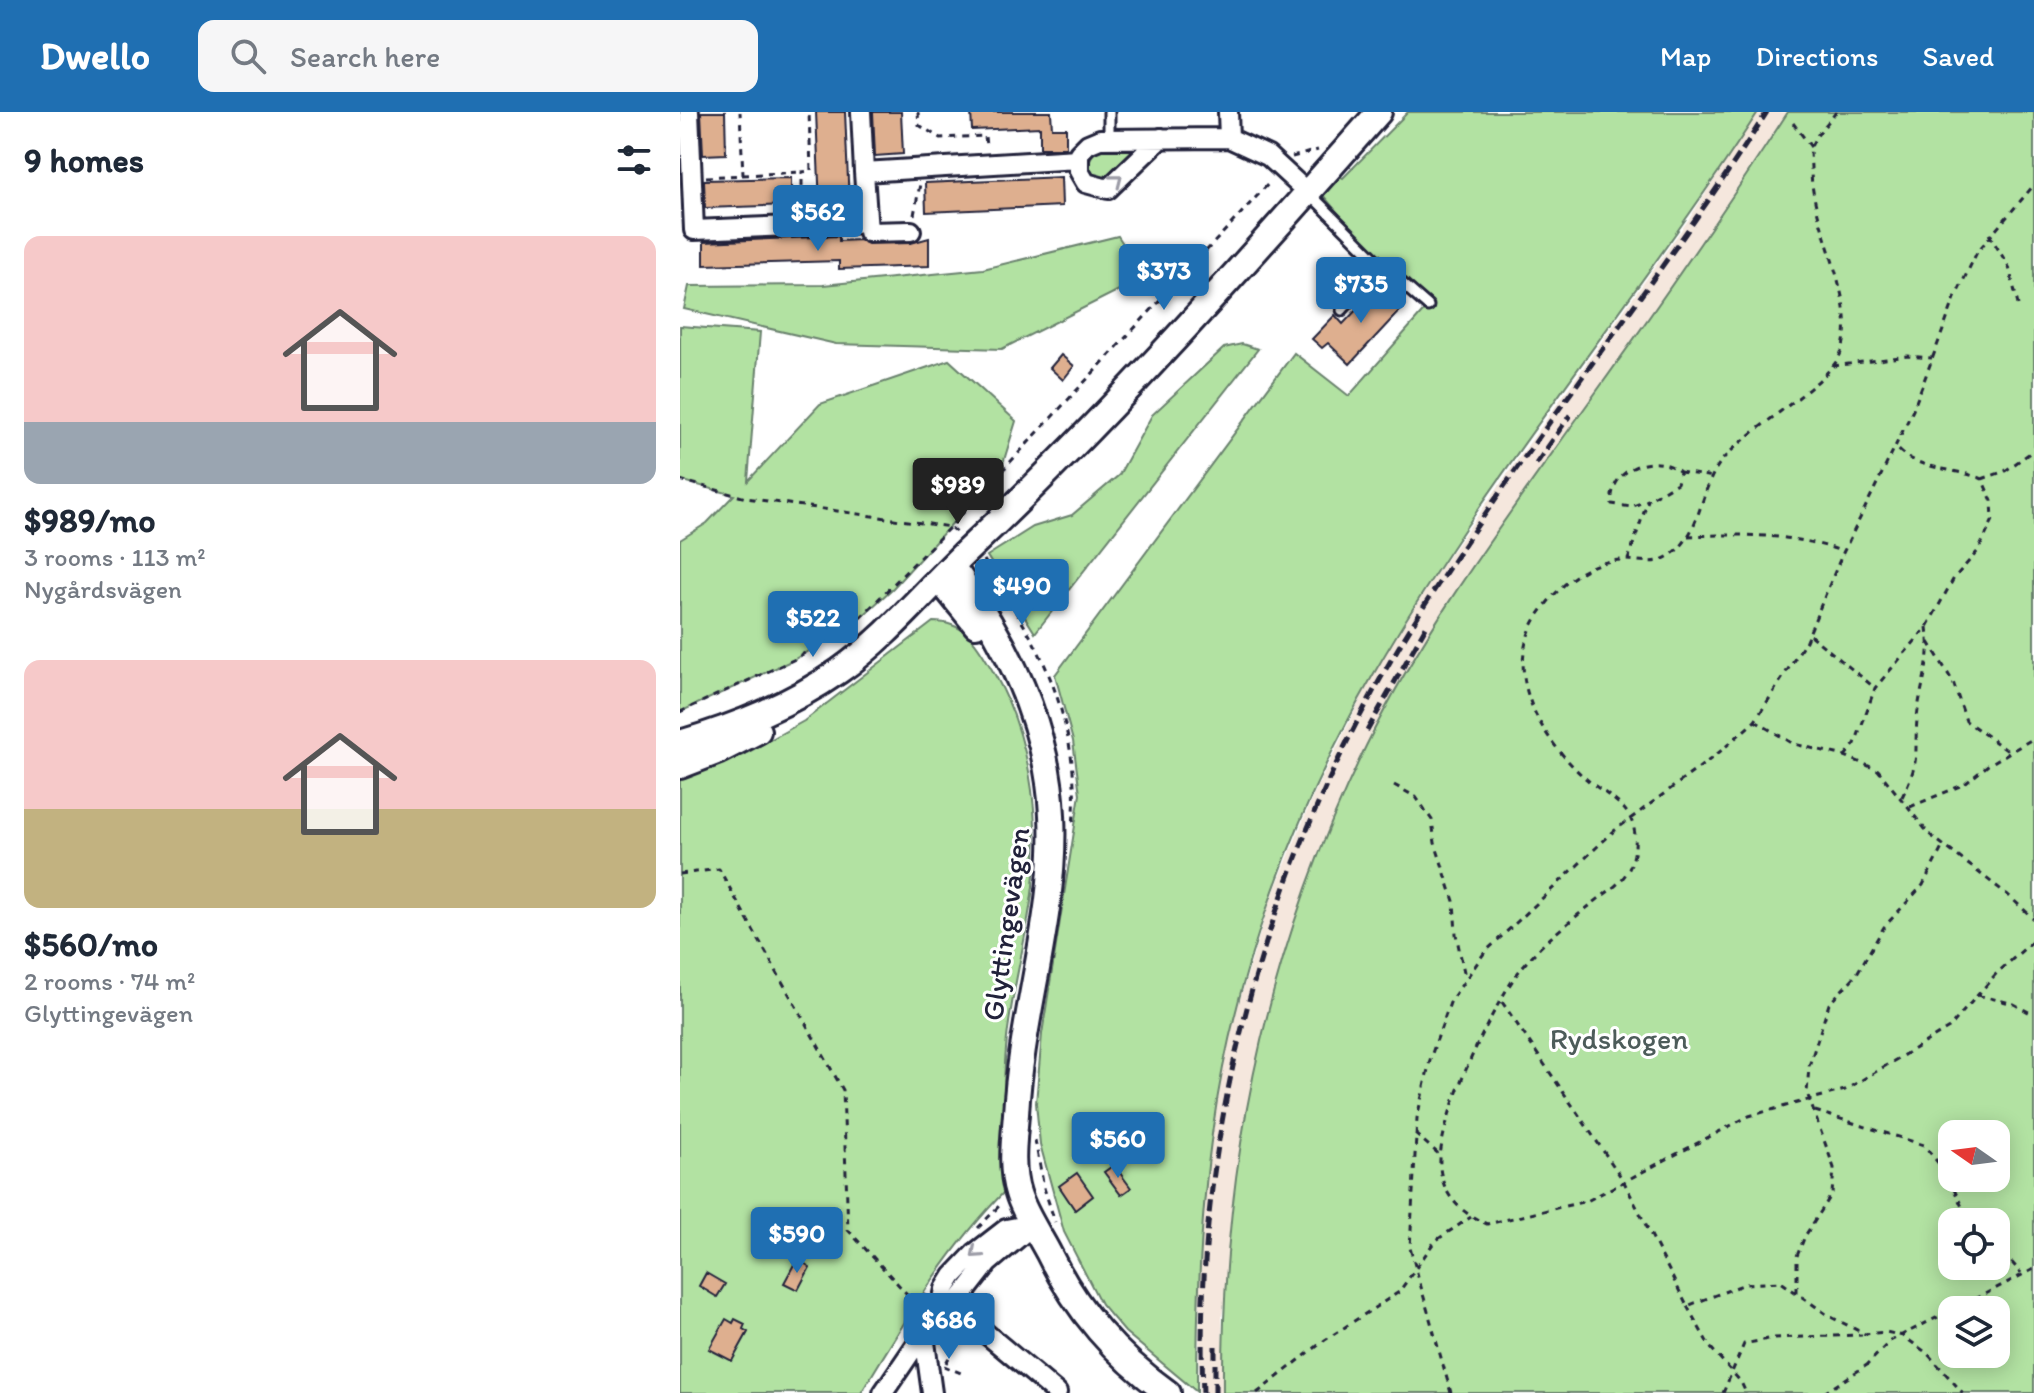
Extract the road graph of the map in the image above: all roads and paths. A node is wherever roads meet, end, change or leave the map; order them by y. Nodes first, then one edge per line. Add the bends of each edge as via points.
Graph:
1 (689, 112) edge
2 (740, 112) edge
3 (809, 112) edge
4 (861, 112) edge
5 (918, 112) edge
6 (1109, 112) edge
7 (1228, 112) edge
8 (1379, 112) edge
9 (1836, 112) edge
10 (1793, 123) dead end
11 (1161, 138) junction
12 (1229, 138) junction
13 (1109, 139) junction
14 (1327, 140) dead end
15 (1811, 147) junction
16 (1078, 159) junction
17 (986, 167) junction
18 (1283, 168) junction
19 (922, 169) junction
20 (802, 172) junction
21 (864, 172) junction
22 (743, 175) junction
23 (692, 178) junction
24 (2034, 185) edge
25 (1307, 192) junction
26 (867, 223) junction
27 (802, 226) junction
28 (911, 231) joint
29 (1989, 234) junction
30 (1382, 266) junction
31 (1187, 271) junction
32 (1209, 272) dead end
33 (2018, 305) dead end
34 (1428, 306) dead end
35 (1342, 310) dead end
36 (1932, 358) junction
37 (1833, 367) junction
38 (1896, 447) junction
39 (2034, 450) edge
40 (1680, 472) junction
41 (1714, 477) junction
42 (1982, 479) junction
43 (680, 480) edge
44 (1648, 500) junction
45 (950, 527) junction
46 (1688, 536) junction
47 (1844, 552) junction
48 (1628, 560) junction
49 (950, 580) junction
50 (919, 613) junction
51 (968, 615) junction
52 (1927, 627) junction
53 (1809, 635) junction
54 (1929, 642) junction
55 (1875, 688) junction
56 (1031, 707) junction
57 (680, 712) edge
58 (1755, 721) junction
59 (2034, 738) edge
60 (680, 743) edge
61 (2008, 751) junction
62 (1845, 756) junction
63 (680, 766) edge
64 (1394, 785) dead end
65 (1902, 797) junction
66 (1910, 807) junction
67 (1630, 818) junction
68 (1943, 846) junction
69 (680, 874) edge
70 (2034, 919) edge
71 (2034, 940) edge
72 (1465, 977) junction
73 (1977, 995) junction
74 (1502, 1002) junction
75 (2034, 1015) edge
76 (1810, 1100) junction
77 (1815, 1111) junction
78 (1415, 1134) junction
79 (1440, 1155) junction
80 (1623, 1180) junction
81 (1963, 1208) edge
82 (1471, 1217) junction
83 (1034, 1224) junction
84 (2010, 1260) edge
85 (2034, 1269) edge
86 (1415, 1273) junction
87 (2021, 1273) junction
88 (1797, 1292) junction
89 (1978, 1296) edge
90 (948, 1299) junction
91 (918, 1306) dead end
92 (1687, 1306) junction
93 (1938, 1317) edge
94 (1865, 1334) junction
95 (924, 1335) junction
96 (1903, 1336) junction
97 (929, 1364) junction
98 (1731, 1369) junction
99 (966, 1375) dead end
100 (883, 1393) edge
101 (932, 1393) edge
102 (1057, 1393) edge
103 (1168, 1393) edge
104 (1257, 1393) edge
105 (1451, 1393) edge
106 (1723, 1393) edge
107 (1746, 1393) edge
108 (1824, 1393) edge
109 (1963, 1393) edge

1 - 23 street
2 - 22 path
3 - 20 path via 811,171
4 - 21 street
5 - 17 path via 919,125 940,138 985,136
6 - 13 lane
7 - 12 street
8 - 25 street
9 - 15 path
10 - 15 path
11 - 12 street
11 - 13 street
16 -> 11 street via 1086,183 1108,189
12 - 18 street
13 - 16 street via 1088,144
14 - 18 path via 1309,155 1294,154
15 - 37 path via 1811,190 1846,320 1841,354
16 - 17 street
17 - 19 street
18 - 25 street
18 - 31 path
19 - 21 street
19 - 28 path
20 - 22 path
20 - 27 path
21 - 26 street
22 - 23 path
23 - 27 street via 694,230
24 - 29 path
25 - 30 lane
25 - 49 street
26 - 27 street
26 - 28 street via 868,232
29 - 33 path via 2009,267
29 - 36 path via 1955,298
30 - 34 lane
30 - 35 lane
31 - 32 path
31 - 45 path
36 - 37 path via 1908,356
36 - 38 path
37 - 41 path via 1731,452
38 - 42 path via 1915,461
38 - 47 path
39 - 42 path via 2005,471
40 - 41 path
40 - 44 path via 1677,483
40 - 44 path via 1669,462 1652,460 1621,476 1611,495 1612,504 1631,507
41 - 46 path
42 - 52 path via 1993,520
43 - 45 path via 746,498
44 - 48 path
45 - 57 path via 855,623 793,660
46 - 47 path via 1765,533 1809,539
46 - 48 path via 1659,561
47 - 53 path
48 - 67 path via 1590,567 1566,582 1537,617 1522,657 1528,702 1549,739
49 - 50 street
49 - 51 street, Glyttingevägen
49 - 56 street, Glyttingevägen via 1007,648
49 - 60 street via 799,696 737,726
50 - 51 street via 943,608
50 - 63 street via 856,670 804,706
51 - 56 street, Glyttingevägen
52 - 54 path
52 - 55 path
53 - 55 path
53 - 58 path
54 - 61 path via 1953,682 1966,721
54 - 65 path via 1917,719 1917,766
55 - 62 path via 1855,744
56 - 83 street, Glyttingevägen via 1050,788 1052,861 1016,1104 1033,1190
58 - 62 path via 1794,744
58 - 67 path
59 - 61 path
61 - 66 path via 1965,784
62 - 65 path via 1878,770
64 - 72 path via 1416,797 1432,820 1454,901
65 - 66 path
66 - 68 path
67 - 72 path via 1500,937
67 - 74 path via 1636,845 1620,884 1520,970
68 - 70 path
68 - 76 path via 1923,885 1884,927 1856,975 1829,1004 1809,1066
69 - 91 path via 719,869 843,1090 848,1230
71 - 73 path
72 - 78 path via 1431,1056
73 - 75 path
73 - 76 path via 1949,1028 1845,1090
74 - 79 path via 1464,1069
74 - 80 path
76 - 77 path
76 - 80 path via 1749,1116
77 - 81 path via 1924,1145 1947,1174
77 - 88 path via 1834,1168 1832,1194 1797,1256
78 - 79 path
78 - 86 path via 1410,1248
79 - 82 path via 1441,1174 1453,1202
80 - 82 path via 1587,1201 1487,1224
80 - 92 path
82 - 86 path via 1435,1241
83 - 90 street via 1006,1229 975,1253
83 - 103 street, Glyttingevägen via 1082,1312 1132,1366
84 - 87 path
85 - 87 path
86 - 104 path via 1399,1292
86 - 105 path
87 - 89 path
88 - 92 path via 1781,1282 1745,1284
88 - 94 path
90 - 95 street
90 - 102 street via 969,1308 983,1331
92 - 98 path via 1710,1347
93 - 96 path
94 - 96 path
94 - 98 path via 1744,1344
95 - 97 street
95 - 100 street
96 - 108 path
96 - 109 path via 1927,1353
97 - 99 path
97 - 101 street
98 - 106 path
98 - 107 path

